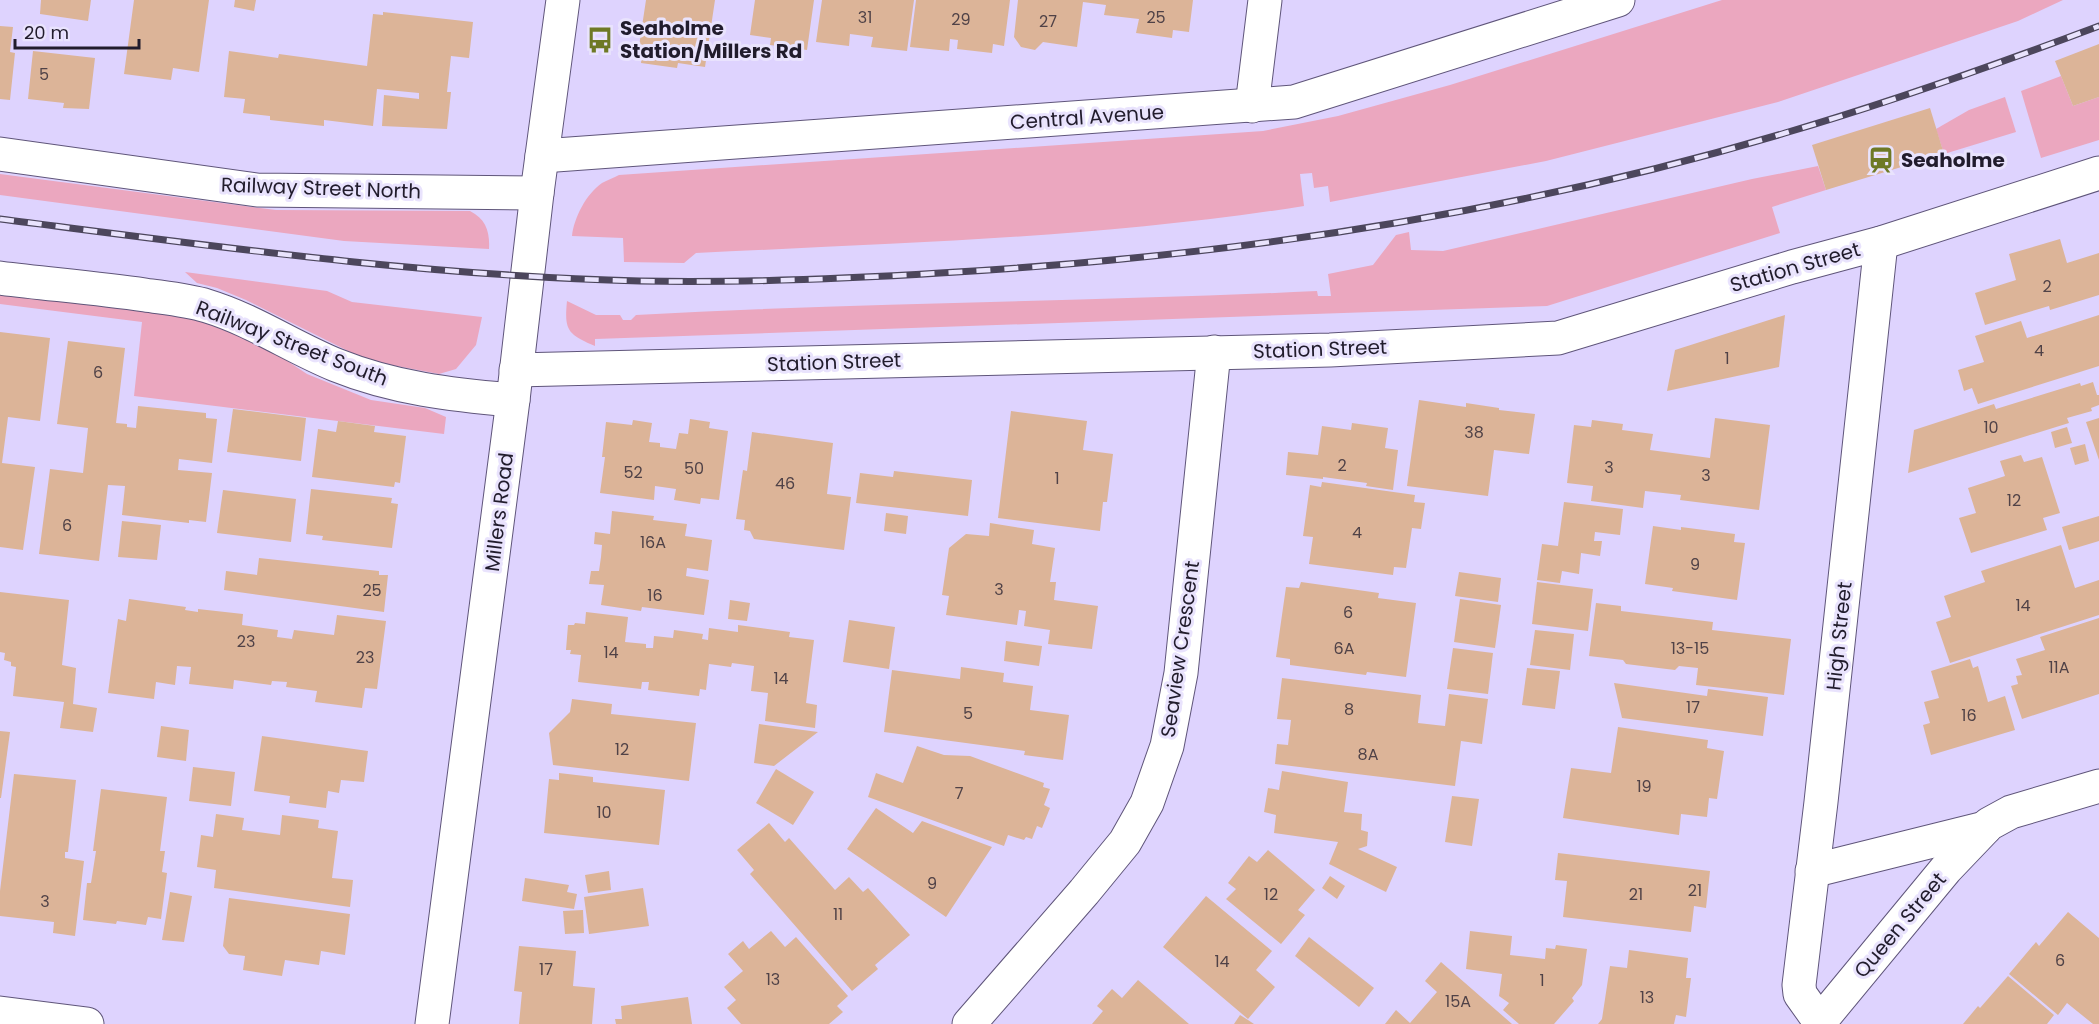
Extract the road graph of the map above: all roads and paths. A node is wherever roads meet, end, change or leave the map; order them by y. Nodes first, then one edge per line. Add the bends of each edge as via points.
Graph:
1 (563, 0) edge
2 (1265, 0) edge
3 (1618, 0) edge
4 (1252, 106) junction
5 (0, 154) edge
6 (542, 156) junction
7 (2099, 173) edge
8 (537, 193) junction
9 (1881, 243) junction
10 (0, 278) edge
11 (1214, 352) junction
12 (514, 385) junction
13 (2099, 786) edge
14 (1985, 828) junction
15 (1812, 871) junction
16 (0, 1013) edge
17 (1819, 1023) edge
18 (87, 1024) edge
19 (432, 1024) edge
20 (969, 1024) edge

1 - 6 street, Millers Road
2 - 4 street
3 - 4 street, Central Avenue via 1294,102
4 - 6 street, Central Avenue
5 - 8 street, Railway Street North via 257,190
6 - 8 street, Millers Road
7 - 9 street, Station Street
8 - 12 street, Millers Road
9 - 11 street, Station Street via 1558,338
9 - 15 street, High Street
10 - 12 street, Railway Street South via 132,293 205,306 233,315 316,357 404,386 442,393
11 - 12 street, Station Street
11 - 20 street, Seaview Crescent via 1181,673 1167,746 1147,803 1118,850
12 - 19 street, Millers Road
13 - 14 street, Queen Street via 2011,812
14 - 15 street, Queen Street
14 - 17 street, Queen Street via 1946,869
15 - 17 street, High Street via 1799,985 1800,994
16 - 18 street

